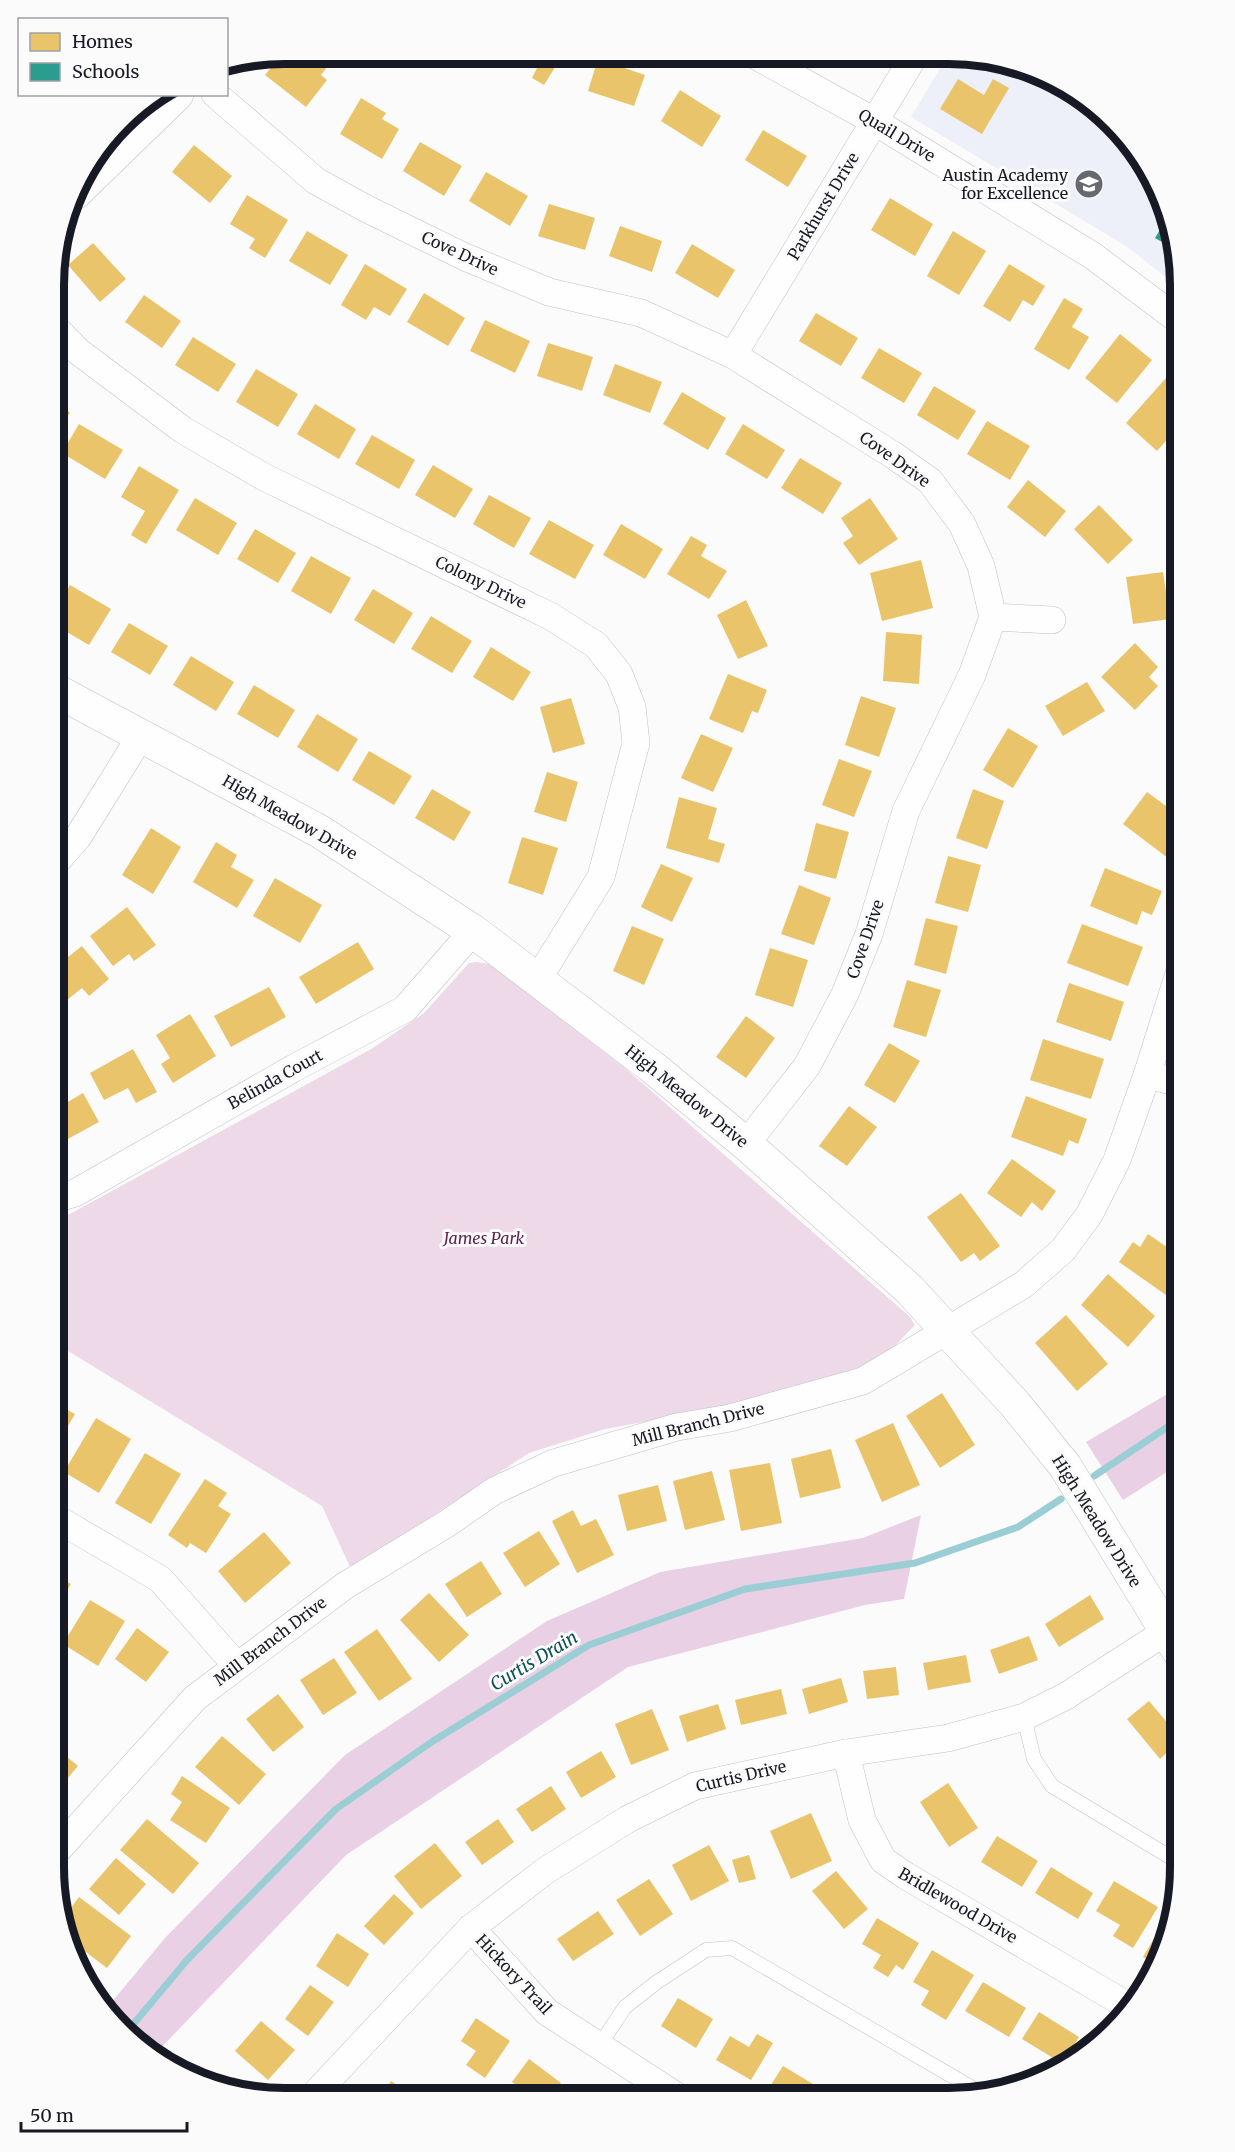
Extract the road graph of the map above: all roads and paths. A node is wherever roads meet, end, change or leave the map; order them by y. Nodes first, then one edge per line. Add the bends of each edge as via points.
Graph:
1 (771, 64) edge
2 (909, 64) edge
3 (175, 96) edge
4 (217, 96) edge
5 (874, 121) junction
6 (94, 176) edge
7 (1170, 314) edge
8 (64, 337) edge
9 (734, 355) junction
10 (993, 617) junction
11 (1052, 620) dead end
12 (64, 695) edge
13 (142, 734) junction
14 (64, 852) edge
15 (473, 931) junction
16 (538, 979) junction
17 (1170, 1002) edge
18 (1147, 1075) junction
19 (1170, 1080) edge
20 (746, 1144) junction
21 (64, 1196) edge
22 (948, 1329) junction
23 (64, 1523) edge
24 (1170, 1627) edge
25 (1170, 1639) edge
26 (237, 1666) junction
27 (1024, 1717) junction
28 (846, 1752) junction
29 (64, 1843) edge
30 (1170, 1857) edge
31 (471, 1928) junction
32 (1123, 2003) edge
33 (598, 2046) junction
34 (970, 2087) edge
35 (321, 2088) edge
36 (664, 2088) edge

1 - 5 street, Quail Drive
2 - 5 street, Parkhurst Drive
3 - 6 street
4 - 9 street, Cove Drive via 316,181 367,209 465,257 549,292 641,313
5 - 7 street, Quail Drive via 1093,256
5 - 9 street, Parkhurst Drive
8 - 16 street, Colony Drive via 183,430 264,477 550,616 596,645 619,674 632,707 636,743 601,877
9 - 10 street, Cove Drive via 930,481 967,535 981,566
10 - 11 street
10 - 20 street, Cove Drive via 972,675 906,811 869,934 845,994 807,1066
12 - 13 street, High Meadow Drive
13 - 14 street via 78,837
13 - 15 street, High Meadow Drive via 319,831
15 - 16 street, High Meadow Drive
15 - 21 street, Belinda Court via 405,1009
16 - 20 street, High Meadow Drive
17 - 18 street, Mill Branch Drive
18 - 19 street
18 - 22 street, Mill Branch Drive via 1117,1160 1089,1215 1063,1250 1023,1285
20 - 22 street, High Meadow Drive via 909,1289
22 - 24 street, High Meadow Drive via 1065,1466
22 - 26 street, Mill Branch Drive via 863,1381 730,1418 677,1426 554,1463 504,1486 346,1585
23 - 26 street via 160,1580
25 - 27 street, Curtis Drive
26 - 29 street, Mill Branch Drive via 195,1698
27 - 28 street, Curtis Drive via 948,1738
27 - 30 lane via 1034,1759 1052,1786
28 - 31 street, Curtis Drive via 695,1786 628,1819 545,1871
28 - 32 street, Bridlewood Drive via 862,1820 883,1860
31 - 33 street, Hickory Trail via 547,2012
31 - 35 street, Curtis Drive
33 - 34 lane via 625,2007 657,1982 706,1950 732,1948
33 - 36 street, Hickory Trail

